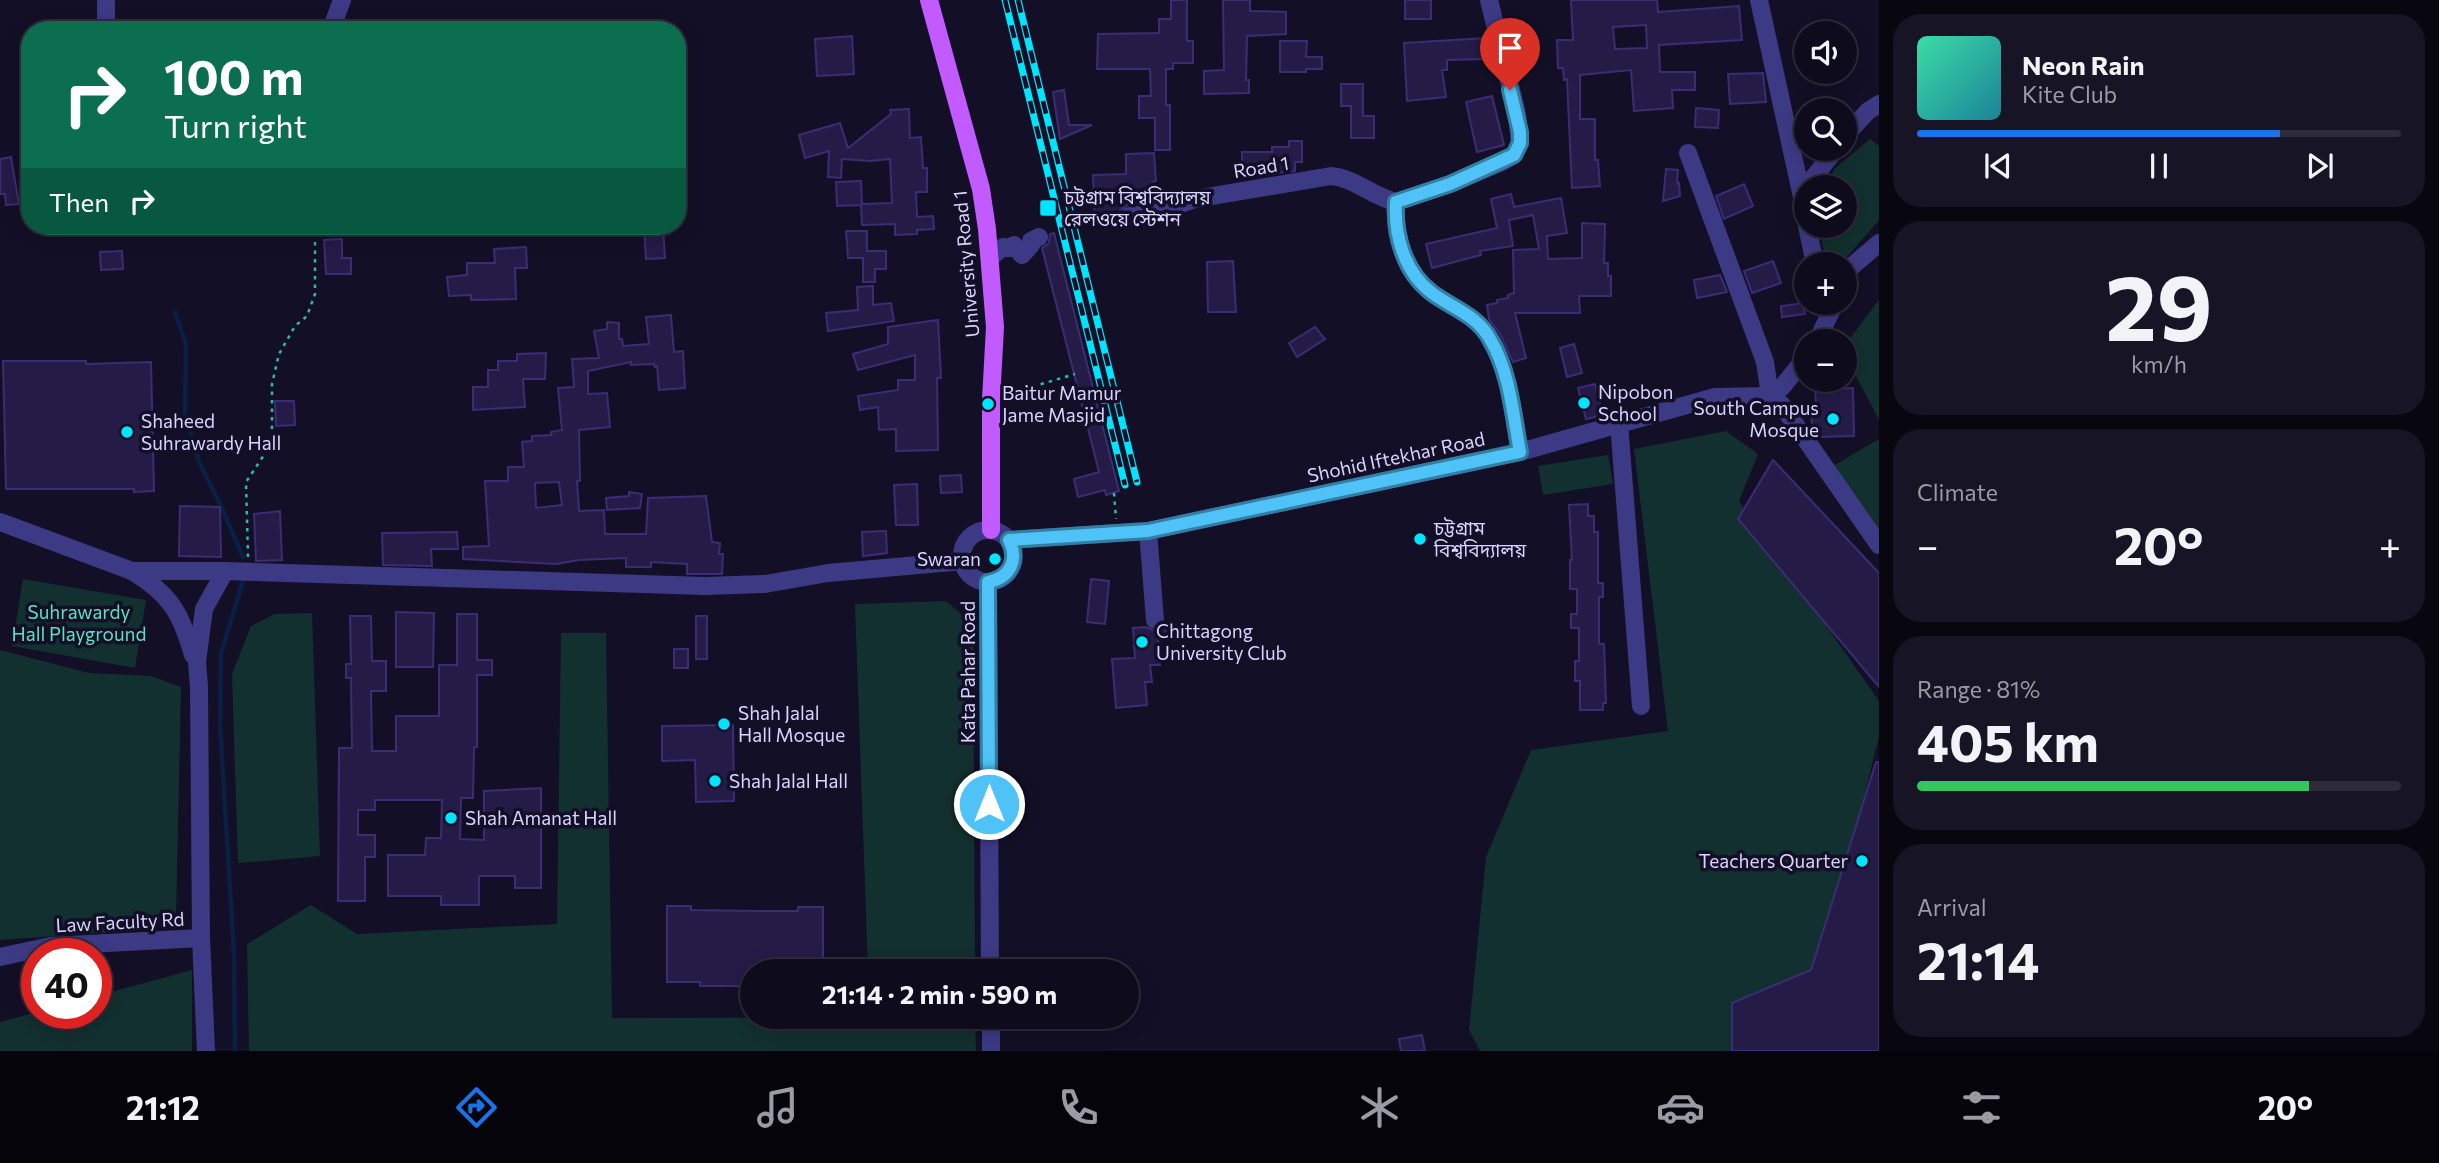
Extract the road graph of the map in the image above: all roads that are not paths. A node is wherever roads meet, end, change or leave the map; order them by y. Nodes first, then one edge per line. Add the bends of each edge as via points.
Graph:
1 (106, 0) edge
2 (342, 0) edge
3 (929, 0) edge
4 (1489, 0) edge
5 (1759, 0) edge
6 (106, 21) edge
7 (334, 21) edge
8 (1879, 104) edge
9 (1857, 123) edge
10 (1688, 153) dead end
11 (1798, 175) edge
12 (1396, 202) junction
13 (1129, 216) dead end
14 (1039, 237) dead end
15 (1879, 243) edge
16 (990, 258) junction
17 (1857, 262) edge
18 (1825, 315) edge
19 (1830, 315) edge
20 (1827, 324) junction
21 (1824, 329) edge
22 (1794, 372) edge
23 (1770, 396) junction
24 (1619, 423) junction
25 (1520, 452) junction
26 (0, 522) edge
27 (991, 530) junction
28 (1148, 531) junction
29 (1009, 540) junction
30 (1879, 545) edge
31 (963, 561) junction
32 (132, 570) junction
33 (237, 571) junction
34 (988, 582) junction
35 (989, 613) dead end
36 (1155, 620) dead end
37 (198, 668) junction
38 (1641, 706) dead end
39 (201, 938) junction
40 (0, 957) edge
41 (990, 959) edge
42 (990, 959) edge
43 (991, 1029) edge
44 (206, 1051) edge
45 (991, 1051) edge

1 - 6 street
2 - 7 street
3 - 16 main road, University Road 1 via 981,189
4 - 12 street via 1520,143 1514,155 1502,162
5 - 11 street
8 - 9 street
10 - 23 street via 1765,362
12 - 13 street, Road 1 via 1331,176 1195,199
12 - 25 street via 1399,243 1419,282 1475,319 1490,338 1505,375
14 - 16 street via 1022,255 1014,245
15 - 17 street
16 - 27 main road, University Road 1 via 995,327
18 - 20 street
19 - 20 street
20 - 21 street
22 - 23 street
23 - 24 street, Shohid Iftekhar Road via 1715,397
23 - 30 street via 1782,404
24 - 25 street, Shohid Iftekhar Road
24 - 38 street
25 - 28 street, Shohid Iftekhar Road
26 - 32 street
27 - 29 street
27 - 31 street via 969,538
28 - 29 street, Shohid Iftekhar Road
28 - 36 street
29 - 34 street via 1014,555 1009,571
31 - 33 street via 828,573 765,584 705,586
31 - 34 street via 975,578
32 - 33 street
32 - 37 street via 170,601 184,625
33 - 37 street via 204,609
34 - 41 street, Kata Pahar Road
35 - 42 street, Kata Pahar Road
37 - 39 street
39 - 40 street, Law Faculty Rd via 51,946
39 - 44 street
43 - 45 street

